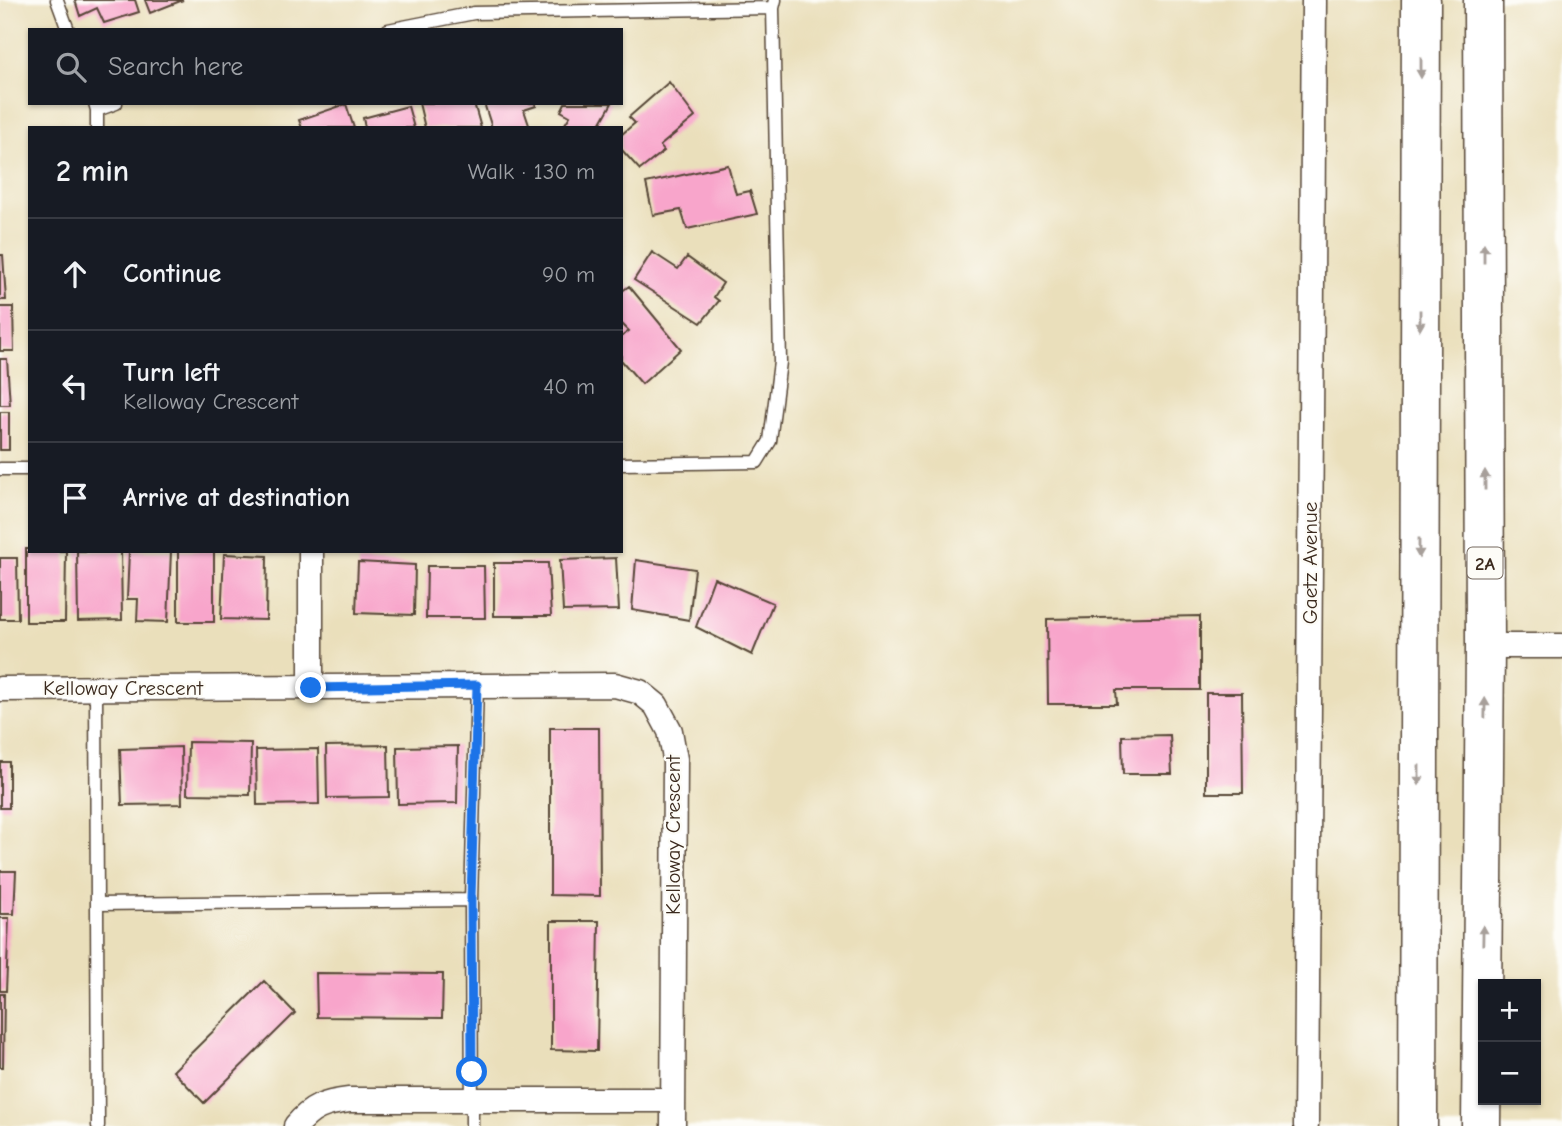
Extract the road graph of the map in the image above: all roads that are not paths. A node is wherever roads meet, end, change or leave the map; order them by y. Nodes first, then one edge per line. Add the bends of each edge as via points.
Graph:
1 (57, 0) edge
2 (1314, 0) edge
3 (1421, 0) edge
4 (1483, 0) edge
5 (774, 4) edge
6 (67, 28) edge
7 (398, 28) edge
8 (96, 106) edge
9 (97, 126) edge
10 (623, 464) edge
11 (0, 469) edge
12 (28, 469) edge
13 (311, 553) edge
14 (1485, 646) junction
15 (1562, 646) edge
16 (477, 685) junction
17 (311, 688) junction
18 (0, 689) edge
19 (96, 689) junction
20 (471, 900) junction
21 (97, 904) junction
22 (472, 1099) junction
23 (673, 1100) junction
24 (98, 1126) edge
25 (296, 1126) edge
26 (472, 1126) edge
27 (673, 1126) edge
28 (1306, 1126) edge
29 (1418, 1126) edge
30 (1481, 1126) edge

1 - 6 lane
2 - 28 street, Gaetz Avenue
3 -> 29 main road
14 -> 4 main road, 2A
5 - 7 lane via 474,13
5 - 10 lane via 780,362 770,441 757,462
8 - 9 lane
11 - 12 lane
13 - 17 street
14 - 15 street
30 -> 14 main road, 2A
16 - 17 street, Kelloway Crescent
16 - 20 lane
16 - 23 street, Kelloway Crescent via 615,685 640,692 656,705 670,731 675,759
17 - 19 street, Kelloway Crescent
18 - 19 street, Kelloway Crescent
19 - 21 lane
20 - 21 lane
20 - 22 lane
21 - 24 lane
22 - 23 street
22 - 25 street via 326,1102
22 - 26 lane
23 - 27 street, Kelloway Crescent

